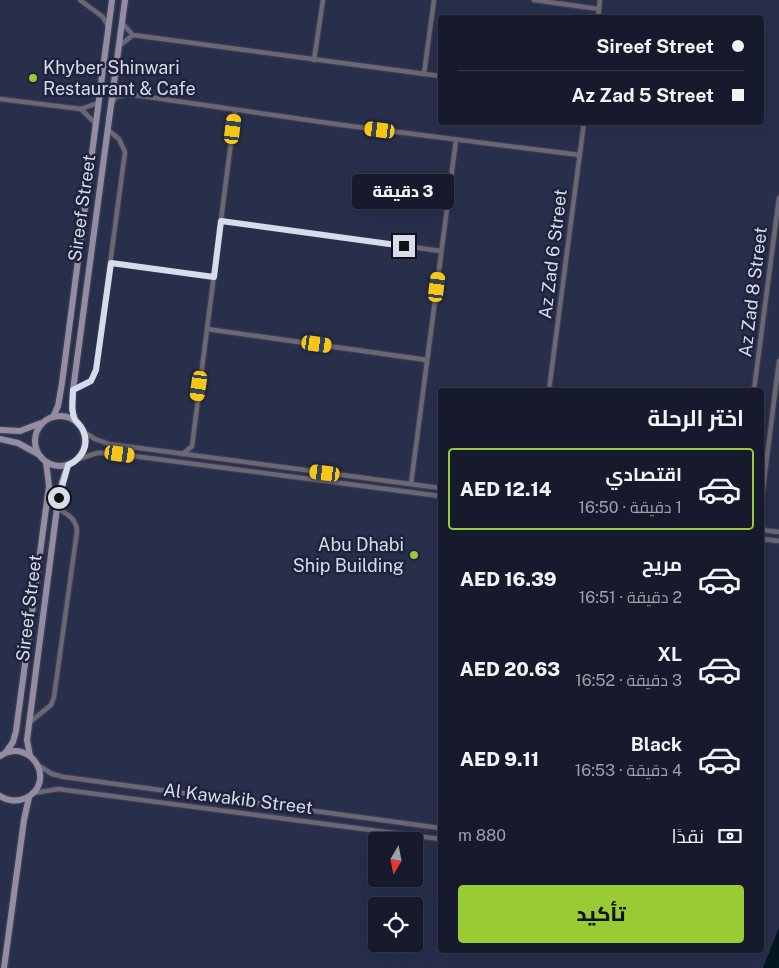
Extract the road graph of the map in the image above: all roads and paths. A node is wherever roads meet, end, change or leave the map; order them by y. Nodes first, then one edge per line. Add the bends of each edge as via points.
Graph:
1 (80, 0) edge
2 (112, 0) edge
3 (125, 0) edge
4 (323, 0) edge
5 (434, 0) edge
6 (534, 0) edge
7 (600, 0) edge
8 (599, 9) junction
9 (598, 15) edge
10 (122, 23) junction
11 (108, 26) junction
12 (133, 35) junction
13 (119, 46) junction
14 (314, 60) junction
15 (424, 74) junction
16 (438, 76) edge
17 (114, 82) junction
18 (127, 94) junction
19 (0, 98) edge
20 (98, 103) junction
21 (112, 104) junction
22 (81, 109) junction
23 (235, 111) junction
24 (95, 123) junction
25 (584, 125) edge
26 (108, 130) junction
27 (456, 140) junction
28 (580, 155) junction
29 (779, 198) edge
30 (221, 221) junction
31 (442, 251) junction
32 (111, 263) junction
33 (214, 277) junction
34 (207, 329) junction
35 (427, 360) junction
36 (779, 361) edge
37 (549, 388) edge
38 (754, 388) edge
39 (73, 390) junction
40 (53, 417) junction
41 (75, 420) junction
42 (44, 421) junction
43 (0, 430) edge
44 (84, 432) junction
45 (0, 439) edge
46 (192, 446) junction
47 (183, 454) junction
48 (203, 456) junction
49 (40, 457) junction
50 (79, 458) junction
51 (46, 462) junction
52 (68, 465) junction
53 (764, 481) edge
54 (411, 484) junction
55 (438, 488) edge
56 (438, 496) edge
57 (57, 508) junction
58 (764, 530) edge
59 (779, 532) edge
60 (764, 539) edge
61 (779, 541) edge
62 (29, 723) junction
63 (3, 754) edge
64 (30, 756) junction
65 (38, 764) junction
66 (31, 795) junction
67 (0, 796) edge
68 (438, 828) edge
69 (438, 838) edge
70 (4, 968) edge

1 - 11 street via 103,17
2 - 11 main road, Sireef Street
3 - 10 main road, Sireef Street
4 - 14 street
5 - 15 street
6 - 8 street
7 - 8 street
8 - 9 street
10 - 12 street
10 - 13 main road, Sireef Street
11 - 20 main road, Sireef Street
12 - 13 street
12 - 14 street
13 - 17 main road, Sireef Street
14 - 15 street
15 - 16 street
17 - 18 street
17 - 21 main road, Sireef Street
18 - 21 street via 116,97
18 - 23 street
19 - 22 street
20 - 22 street
20 - 24 main road, Sireef Street
21 - 26 main road, Sireef Street
22 - 24 street
23 - 27 street
23 - 30 street
24 - 40 main road, Sireef Street via 62,383
25 - 28 street, Az Zad 6 Street
26 - 32 street via 119,139 125,152
26 - 39 main road, Sireef Street
27 - 28 street
27 - 31 street
28 - 37 street, Az Zad 6 Street
29 - 38 street, Az Zad 8 Street
30 - 31 street
30 - 33 street
31 - 35 street
32 - 33 street
32 - 39 street via 96,370 91,381
33 - 34 street
34 - 35 street
34 - 46 street
35 - 54 street
36 - 53 street, Az Zad 8 Street
39 - 41 main road, Sireef Street
40 - 41 main road
40 - 42 main road
41 - 44 main road
42 - 43 main road via 20,431
42 - 49 main road via 35,442
44 - 47 street via 104,443
44 - 50 main road via 85,446
45 - 49 main road via 26,446
46 - 47 street
46 - 48 street
47 - 48 street
48 - 54 street
49 - 51 main road
50 - 52 main road
50 - 56 street via 110,453
51 - 52 main road
51 - 63 main road, Sireef Street via 49,486 16,731 13,742
52 - 57 main road, Sireef Street
54 - 55 street
57 - 62 main road, Sireef Street
57 - 62 street via 70,515 77,528 54,697 51,705
58 - 59 street
60 - 61 street
62 - 64 main road, Sireef Street via 27,744
63 - 64 main road via 16,751
64 - 65 main road
65 - 66 main road via 40,780
65 - 68 street, Al Kawakib Street via 52,774 64,777
66 - 67 main road via 17,801
66 - 69 street, Al Kawakib Street via 58,789
66 - 70 main road via 23,828

